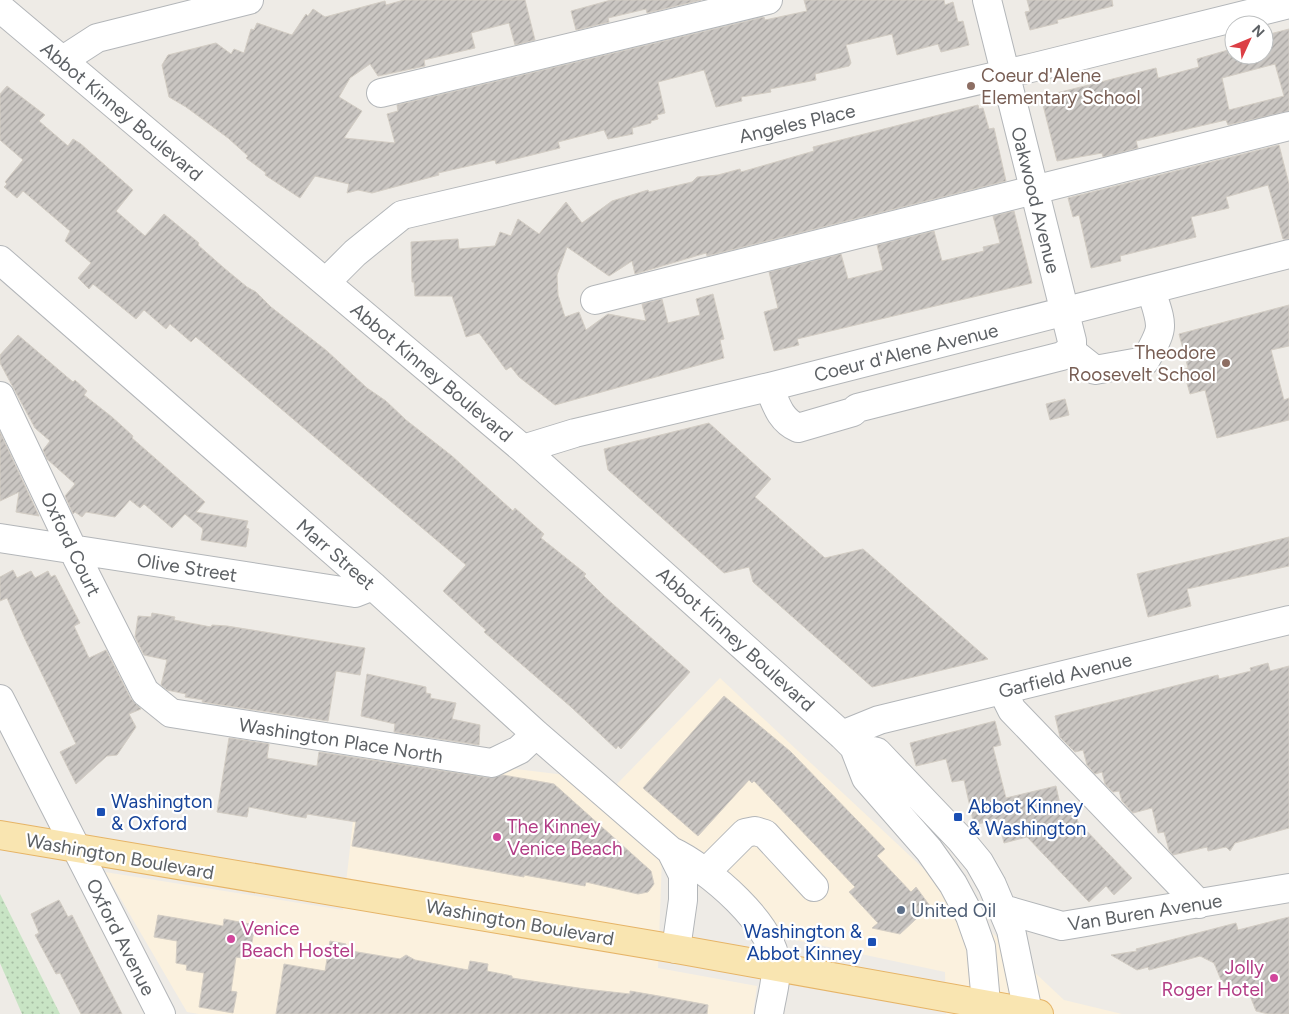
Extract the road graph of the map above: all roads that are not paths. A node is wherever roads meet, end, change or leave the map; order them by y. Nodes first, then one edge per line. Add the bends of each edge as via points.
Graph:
1 (249, 0) edge
2 (768, 0) edge
3 (987, 0) edge
4 (1289, 4) edge
5 (0, 8) edge
6 (63, 60) junction
7 (1005, 74) junction
8 (380, 93) dead end
9 (1289, 126) edge
10 (1034, 189) junction
11 (1289, 254) edge
12 (0, 260) edge
13 (326, 282) junction
14 (1151, 290) junction
15 (595, 300) dead end
16 (1065, 312) junction
17 (1071, 351) junction
18 (769, 387) junction
19 (0, 396) edge
20 (523, 449) junction
21 (0, 538) edge
22 (73, 550) junction
23 (373, 586) junction
24 (1289, 620) edge
25 (1002, 690) junction
26 (145, 692) joint
27 (0, 699) edge
28 (536, 734) junction
29 (848, 741) junction
30 (0, 835) edge
31 (78, 849) junction
32 (671, 851) junction
33 (706, 872) junction
34 (814, 887) dead end
35 (1289, 888) edge
36 (1199, 904) junction
37 (1003, 909) junction
38 (676, 949) junction
39 (777, 967) junction
40 (968, 1005) edge
41 (1034, 1013) edge
42 (161, 1014) edge
43 (769, 1014) edge

1 - 6 street via 97,38
2 - 8 street
3 - 7 street, Oakwood Avenue
4 - 7 street, Angeles Place
5 - 6 street, Abbot Kinney Boulevard
6 - 13 street, Abbot Kinney Boulevard
7 - 10 street, Oakwood Avenue
7 - 13 street, Angeles Place via 402,215 355,253
9 - 10 street
10 - 15 street
10 - 16 street, Oakwood Avenue
11 - 14 street, Coeur d'Alene Avenue
12 - 23 street, Marr Street
13 - 20 street, Abbot Kinney Boulevard
14 - 16 street, Coeur d'Alene Avenue
14 - 17 street via 1160,319 1160,334 1145,362 1095,370
16 - 17 street, Oakwood Avenue via 1072,341
16 - 18 street, Coeur d'Alene Avenue
17 - 18 street via 1062,356 857,408 853,412 798,428 787,423 780,414
18 - 20 street, Coeur d'Alene Avenue via 575,433
19 - 22 street, Oxford Court
20 - 29 street, Abbot Kinney Boulevard
21 - 22 street, Olive Street
22 - 23 street, Olive Street via 355,593
22 - 26 street, Oxford Court
23 - 28 street, Marr Street
24 - 25 street, Garfield Avenue
25 - 29 street, Garfield Avenue via 879,720
25 - 36 street via 1012,710
26 - 28 street, Washington Place North via 171,713 492,763 519,750
27 - 31 street, Oxford Avenue
28 - 32 street, Marr Street
29 - 37 street, Abbot Kinney Boulevard via 877,752 960,839 979,862
29 - 40 street, Abbot Kinney Boulevard via 866,778 929,850 970,916 981,947
30 - 31 main road, Washington Boulevard
31 - 38 main road, Washington Boulevard
31 - 42 street, Oxford Avenue
32 - 33 street, Marr Street
32 - 38 street, Marr Street via 683,875
33 - 34 street via 745,833 755,831 765,834
33 - 39 street, Marr Street via 752,914 763,929
35 - 36 street, Van Buren Avenue
36 - 37 street, Van Buren Avenue via 1062,926
37 - 41 street, Abbot Kinney Boulevard
38 - 39 main road, Washington Boulevard
39 - 40 main road, Washington Boulevard
39 - 43 street, Marr Street
40 - 41 main road, Washington Boulevard

